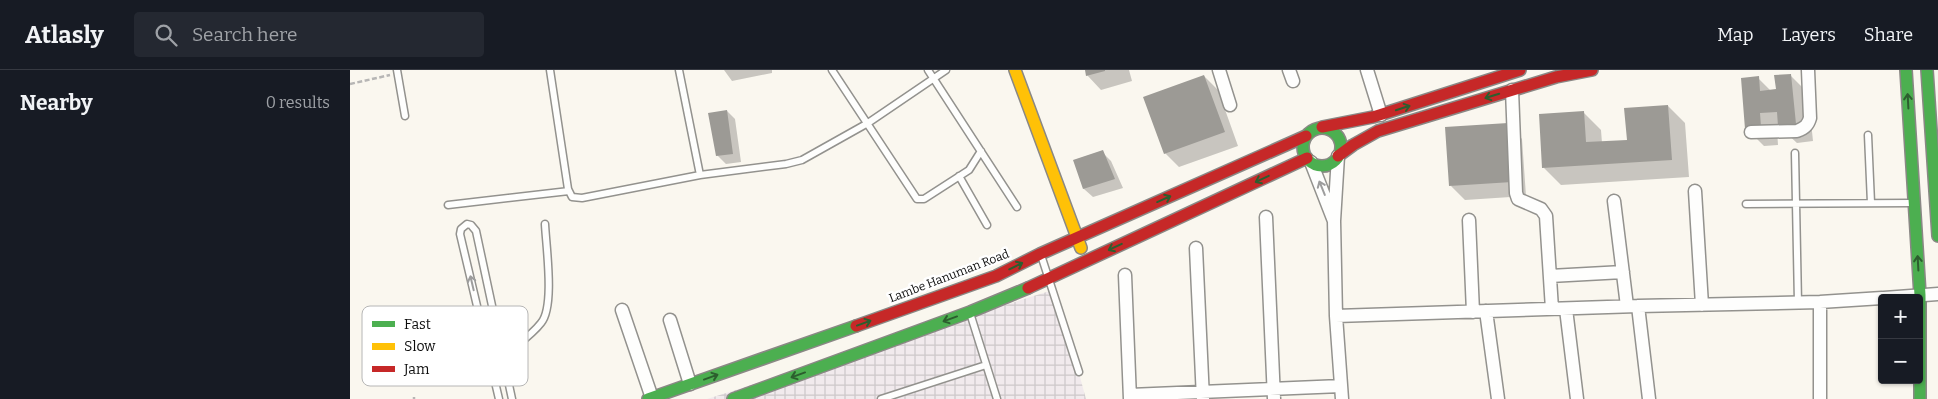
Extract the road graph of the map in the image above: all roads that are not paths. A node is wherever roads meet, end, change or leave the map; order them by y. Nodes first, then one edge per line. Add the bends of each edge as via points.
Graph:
1 (550, 70) edge
2 (679, 70) edge
3 (832, 70) edge
4 (928, 70) edge
5 (946, 70) edge
6 (1016, 70) edge
7 (1219, 70) edge
8 (1367, 70) edge
9 (1592, 70) edge
10 (1808, 70) edge
11 (1906, 70) edge
12 (1927, 70) edge
13 (1512, 71) edge
14 (398, 72) edge
15 (1555, 74) edge
16 (934, 79) junction
17 (1512, 90) junction
18 (1230, 105) dead end
19 (1381, 115) junction
20 (405, 116) dead end
21 (868, 123) junction
22 (1322, 128) junction
23 (1751, 132) dead end
24 (1868, 135) dead end
25 (1306, 136) junction
26 (982, 151) junction
27 (1795, 153) dead end
28 (1338, 156) junction
29 (1309, 160) junction
30 (700, 175) junction
31 (959, 176) junction
32 (569, 191) junction
33 (1695, 191) dead end
34 (1614, 201) dead end
35 (1796, 203) junction
36 (1871, 203) junction
37 (1914, 203) junction
38 (1746, 204) dead end
39 (448, 205) dead end
40 (1937, 205) edge
41 (1017, 207) dead end
42 (1266, 217) dead end
43 (1469, 220) dead end
44 (1334, 221) junction
45 (545, 224) dead end
46 (987, 224) dead end
47 (1938, 236) edge
48 (1076, 238) junction
49 (1196, 248) dead end
50 (1040, 254) junction
51 (1087, 261) junction
52 (1623, 272) junction
53 (1125, 275) dead end
54 (1550, 276) junction
55 (1049, 278) junction
56 (1920, 294) edge
57 (1938, 294) edge
58 (1923, 295) edge
59 (1878, 298) edge
60 (1820, 302) junction
61 (1798, 303) junction
62 (1702, 305) junction
63 (477, 306) edge
64 (492, 306) edge
65 (1632, 306) junction
66 (1552, 309) junction
67 (1566, 309) junction
68 (622, 310) dead end
69 (970, 312) junction
70 (1480, 312) junction
71 (1336, 316) junction
72 (670, 320) dead end
73 (528, 335) edge
74 (1920, 339) edge
75 (986, 365) junction
76 (1079, 372) dead end
77 (690, 384) junction
78 (496, 386) edge
79 (509, 386) edge
80 (1341, 393) edge
81 (1274, 394) edge
82 (1203, 396) edge
83 (1130, 397) edge
84 (650, 398) edge
85 (499, 399) edge
86 (512, 399) edge
87 (733, 399) edge
88 (881, 399) edge
89 (997, 399) edge
90 (1498, 399) edge
91 (1577, 399) edge
92 (1649, 399) edge
93 (1820, 399) edge
94 (1920, 399) edge

1 - 32 lane
2 - 30 lane
3 - 21 lane
4 - 16 lane
5 - 16 lane
6 - 48 main road
7 - 18 street
8 - 19 street
9 - 15 main road
10 - 23 street via 1810,118 1805,128
37 -> 11 main road
12 - 40 main road
19 -> 13 main road
14 - 20 lane
15 - 17 main road
16 - 21 lane
16 - 26 lane
17 -> 28 main road via 1378,131
17 - 54 street via 1516,193 1518,198 1542,209 1546,216
19 - 22 main road
21 - 30 lane via 794,163
21 - 31 lane via 917,199 924,199
22 - 25 main road
22 - 28 main road via 1328,128 1338,137 1341,150
24 - 36 lane
25 - 29 main road via 1303,147
48 -> 25 main road, Lambe Hanuman Road
26 - 31 lane via 969,170
26 - 41 lane
27 - 35 lane
28 - 29 main road via 1322,166
28 - 44 street
44 -> 29 street
29 -> 51 main road
30 - 32 lane via 582,198 572,197
31 - 46 lane
32 - 39 lane
33 - 62 street
34 - 52 street
35 - 36 lane
35 - 38 lane
35 - 61 lane
36 - 37 lane
56 -> 37 main road
40 - 47 main road
42 - 81 street
43 - 70 street
44 - 71 street
45 - 73 lane via 547,312 542,323
48 - 50 main road, Lambe Hanuman Road
48 - 51 main road
49 - 82 street
50 - 55 lane
77 -> 50 main road, Lambe Hanuman Road via 996,276
51 - 55 main road
52 - 54 street
52 - 65 street
53 - 83 street
54 - 66 street
55 - 69 main road
55 - 76 lane
57 - 58 street
59 - 60 street
60 - 61 street
60 - 93 street
61 - 62 street
62 - 65 street
63 -> 64 lane via 460,234 461,228 467,224 471,224 476,232
65 - 67 street
65 - 92 street
66 - 67 street
66 - 70 street
67 - 91 street
68 - 84 street
69 - 75 lane
69 -> 87 main road
70 - 71 street
70 - 90 street
71 - 80 street
72 - 77 street
74 - 94 main road
75 - 88 lane
75 - 89 lane
77 - 84 main road, Lambe Hanuman Road
85 -> 78 lane
79 - 86 lane
80 - 81 street
81 - 82 street
82 - 83 street

